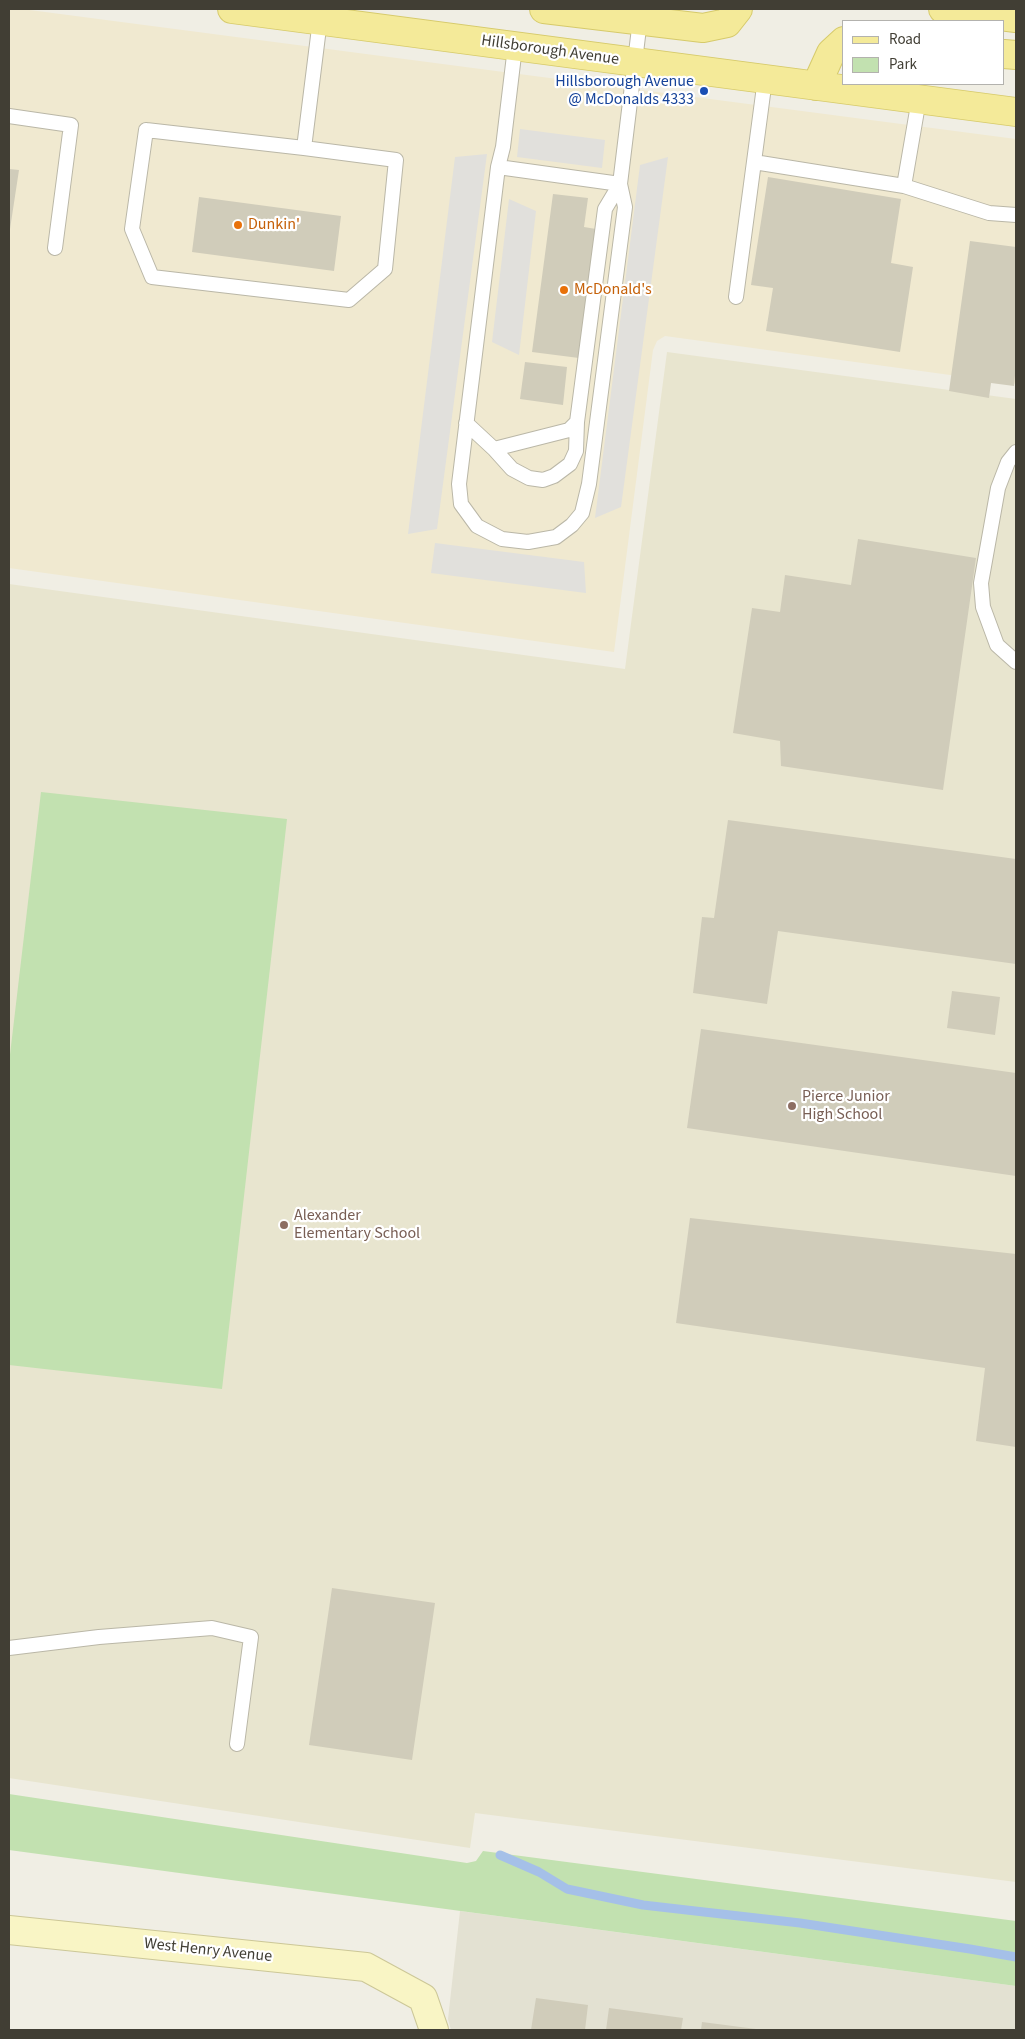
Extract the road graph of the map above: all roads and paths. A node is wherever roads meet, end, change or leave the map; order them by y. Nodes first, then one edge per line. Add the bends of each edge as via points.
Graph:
1 (232, 9) edge
2 (358, 9) edge
3 (544, 9) edge
4 (738, 9) edge
5 (943, 9) edge
6 (1016, 18) edge
7 (320, 20) junction
8 (640, 20) junction
9 (842, 44) edge
10 (515, 47) junction
11 (635, 62) junction
12 (765, 79) junction
13 (816, 86) junction
14 (919, 99) junction
15 (1016, 112) edge
16 (9, 116) edge
17 (304, 148) junction
18 (754, 162) junction
19 (498, 167) junction
20 (620, 184) junction
21 (904, 186) junction
22 (1016, 215) edge
23 (55, 248) dead end
24 (736, 297) dead end
25 (577, 422) junction
26 (466, 423) junction
27 (494, 449) junction
28 (1016, 452) edge
29 (1016, 662) edge
30 (9, 1648) edge
31 (237, 1744) dead end
32 (9, 1930) edge
33 (434, 2030) edge

1 - 7 main road, Hillsborough Avenue
2 - 7 main road
3 - 8 main road
4 - 8 main road via 727,23 703,28
5 - 6 main road
7 - 10 main road, Hillsborough Avenue
7 - 17 lane
8 - 11 lane
9 - 13 main road via 831,53
10 - 11 main road, Hillsborough Avenue
10 - 19 lane via 504,147
11 - 12 main road, Hillsborough Avenue
11 - 20 lane
12 - 13 main road, Hillsborough Avenue
12 - 18 lane
13 - 14 main road, Hillsborough Avenue
14 - 15 main road, Hillsborough Avenue
14 - 21 lane
16 - 23 lane via 71,125
17 - 17 lane via 146,130 132,230 152,277 349,300 385,269 396,160
18 - 21 lane
18 - 24 lane
19 - 20 lane
19 - 26 lane
20 - 25 lane via 605,210
20 - 26 lane via 625,207 588,484 582,513 572,525 556,537 528,542 502,538 477,526 461,504 459,484
21 - 22 lane via 989,213
25 - 27 lane via 569,430
25 - 27 lane via 576,451 570,464 543,480 512,470
26 - 27 lane
28 - 29 lane via 1008,462 998,488 981,583 983,607 997,644
30 - 31 lane via 212,1628 251,1637
32 - 33 street, West Henry Avenue via 366,1967 424,1998

